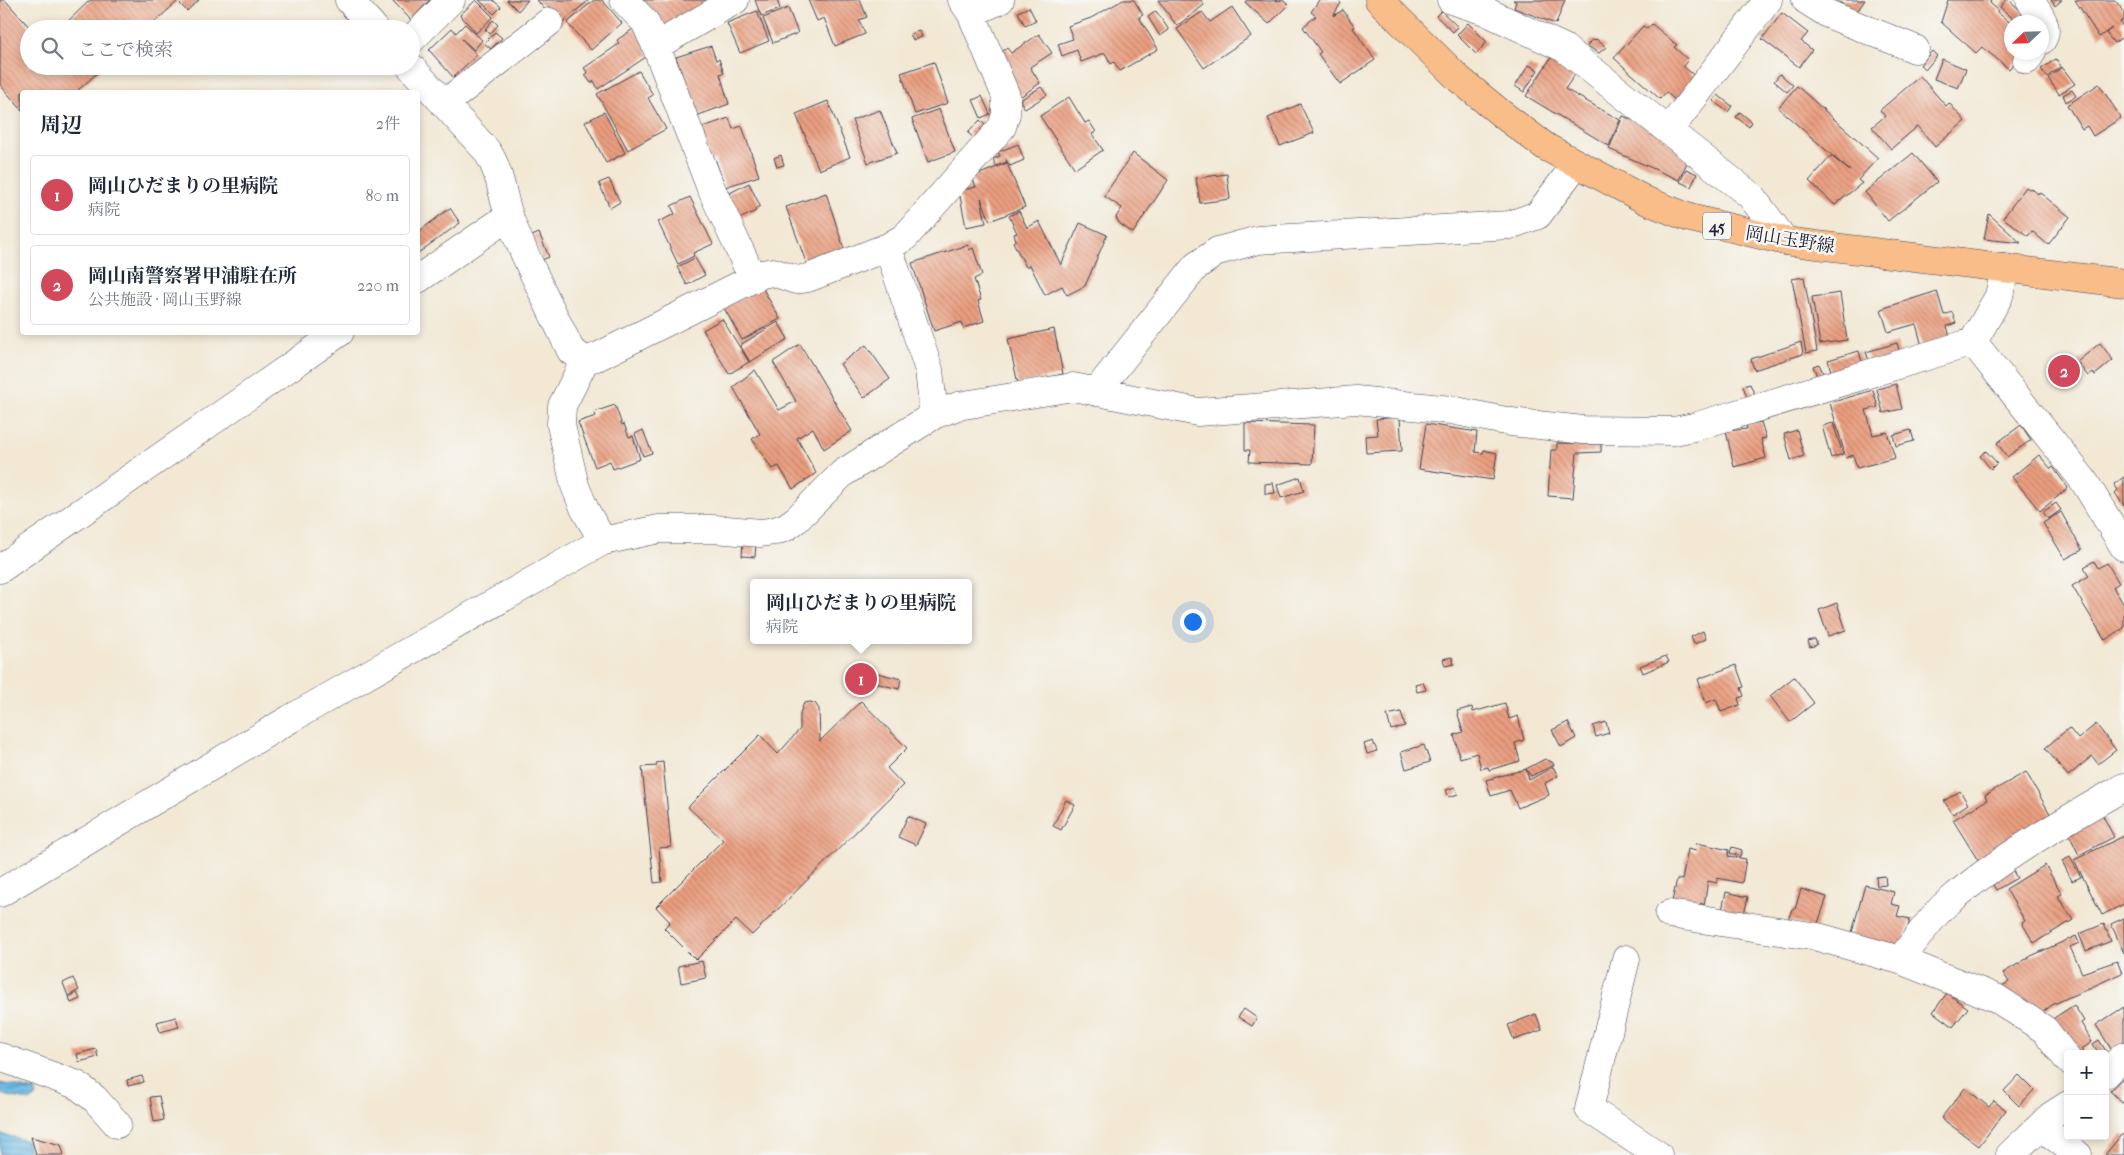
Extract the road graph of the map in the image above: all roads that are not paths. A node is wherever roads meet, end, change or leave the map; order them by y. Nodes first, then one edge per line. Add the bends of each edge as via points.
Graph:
1 (349, 0) edge
2 (451, 0) edge
3 (624, 0) edge
4 (735, 0) edge
5 (1000, 0) edge
6 (1379, 0) edge
7 (1451, 0) edge
8 (1768, 0) edge
9 (1806, 0) edge
10 (2030, 0) edge
11 (967, 6) edge
12 (2039, 15) edge
13 (367, 20) edge
14 (549, 22) dead end
15 (420, 31) edge
16 (656, 46) junction
17 (1915, 49) dead end
18 (418, 75) edge
19 (444, 104) junction
20 (1669, 130) junction
21 (1576, 164) junction
22 (509, 216) junction
23 (1784, 241) junction
24 (888, 247) junction
25 (2005, 268) junction
26 (420, 278) edge
27 (753, 279) junction
28 (2124, 283) edge
29 (336, 335) edge
30 (1973, 342) junction
31 (585, 360) junction
32 (1096, 392) junction
33 (934, 415) junction
34 (603, 541) junction
35 (2124, 547) edge
36 (0, 569) edge
37 (2124, 788) edge
38 (0, 893) edge
39 (1669, 914) dead end
40 (1626, 958) dead end
41 (1900, 960) junction
42 (2064, 1055) edge
43 (2124, 1056) edge
44 (0, 1057) edge
45 (2109, 1070) edge
46 (2064, 1093) edge
47 (2054, 1116) edge
48 (117, 1124) dead end
49 (1658, 1155) edge
50 (2010, 1155) edge
51 (2078, 1155) edge

1 - 13 street
2 - 15 street
3 - 16 street via 645,22
4 - 16 street
5 - 11 street
6 - 21 main road, 岡山玉野線 / 45 via 1459,79 1546,147
7 - 20 street via 1485,11 1564,48
8 - 20 street
9 - 17 street via 1828,14
10 - 12 street
11 - 24 street via 1006,96 1002,127 905,238
14 - 19 street
16 - 27 street via 710,186
18 - 19 street
19 - 22 street via 495,164
20 - 23 street via 1751,196
21 - 23 main road, 岡山玉野線 / 45 via 1647,201 1690,218
21 - 32 street via 1538,215 1510,225 1258,240 1218,251 1196,266
22 - 26 street
22 - 31 street via 571,351
23 - 25 main road, 岡山玉野線 / 45
24 - 27 street via 808,278 796,280 774,272
24 - 33 street via 929,370
25 - 28 main road, 岡山玉野線 / 45
25 - 30 street via 2000,296
27 - 31 street via 597,357
29 - 36 street
30 - 32 street via 1674,431 1583,430 1511,422 1452,410 1356,400 1198,412
30 - 35 street via 2084,481
31 - 34 street via 562,406 561,425 575,486
32 - 33 street via 1073,387 958,406
33 - 34 street via 843,473 786,527 761,533 659,529
34 - 38 street via 290,719
37 - 41 street via 2027,845 1980,877 1944,906
39 - 41 street via 1818,937
40 - 49 street via 1589,1109
41 - 42 street via 1996,998 2045,1030
43 - 45 street
44 - 48 street via 77,1085 95,1099
46 - 47 street
47 - 50 street
47 - 51 street

